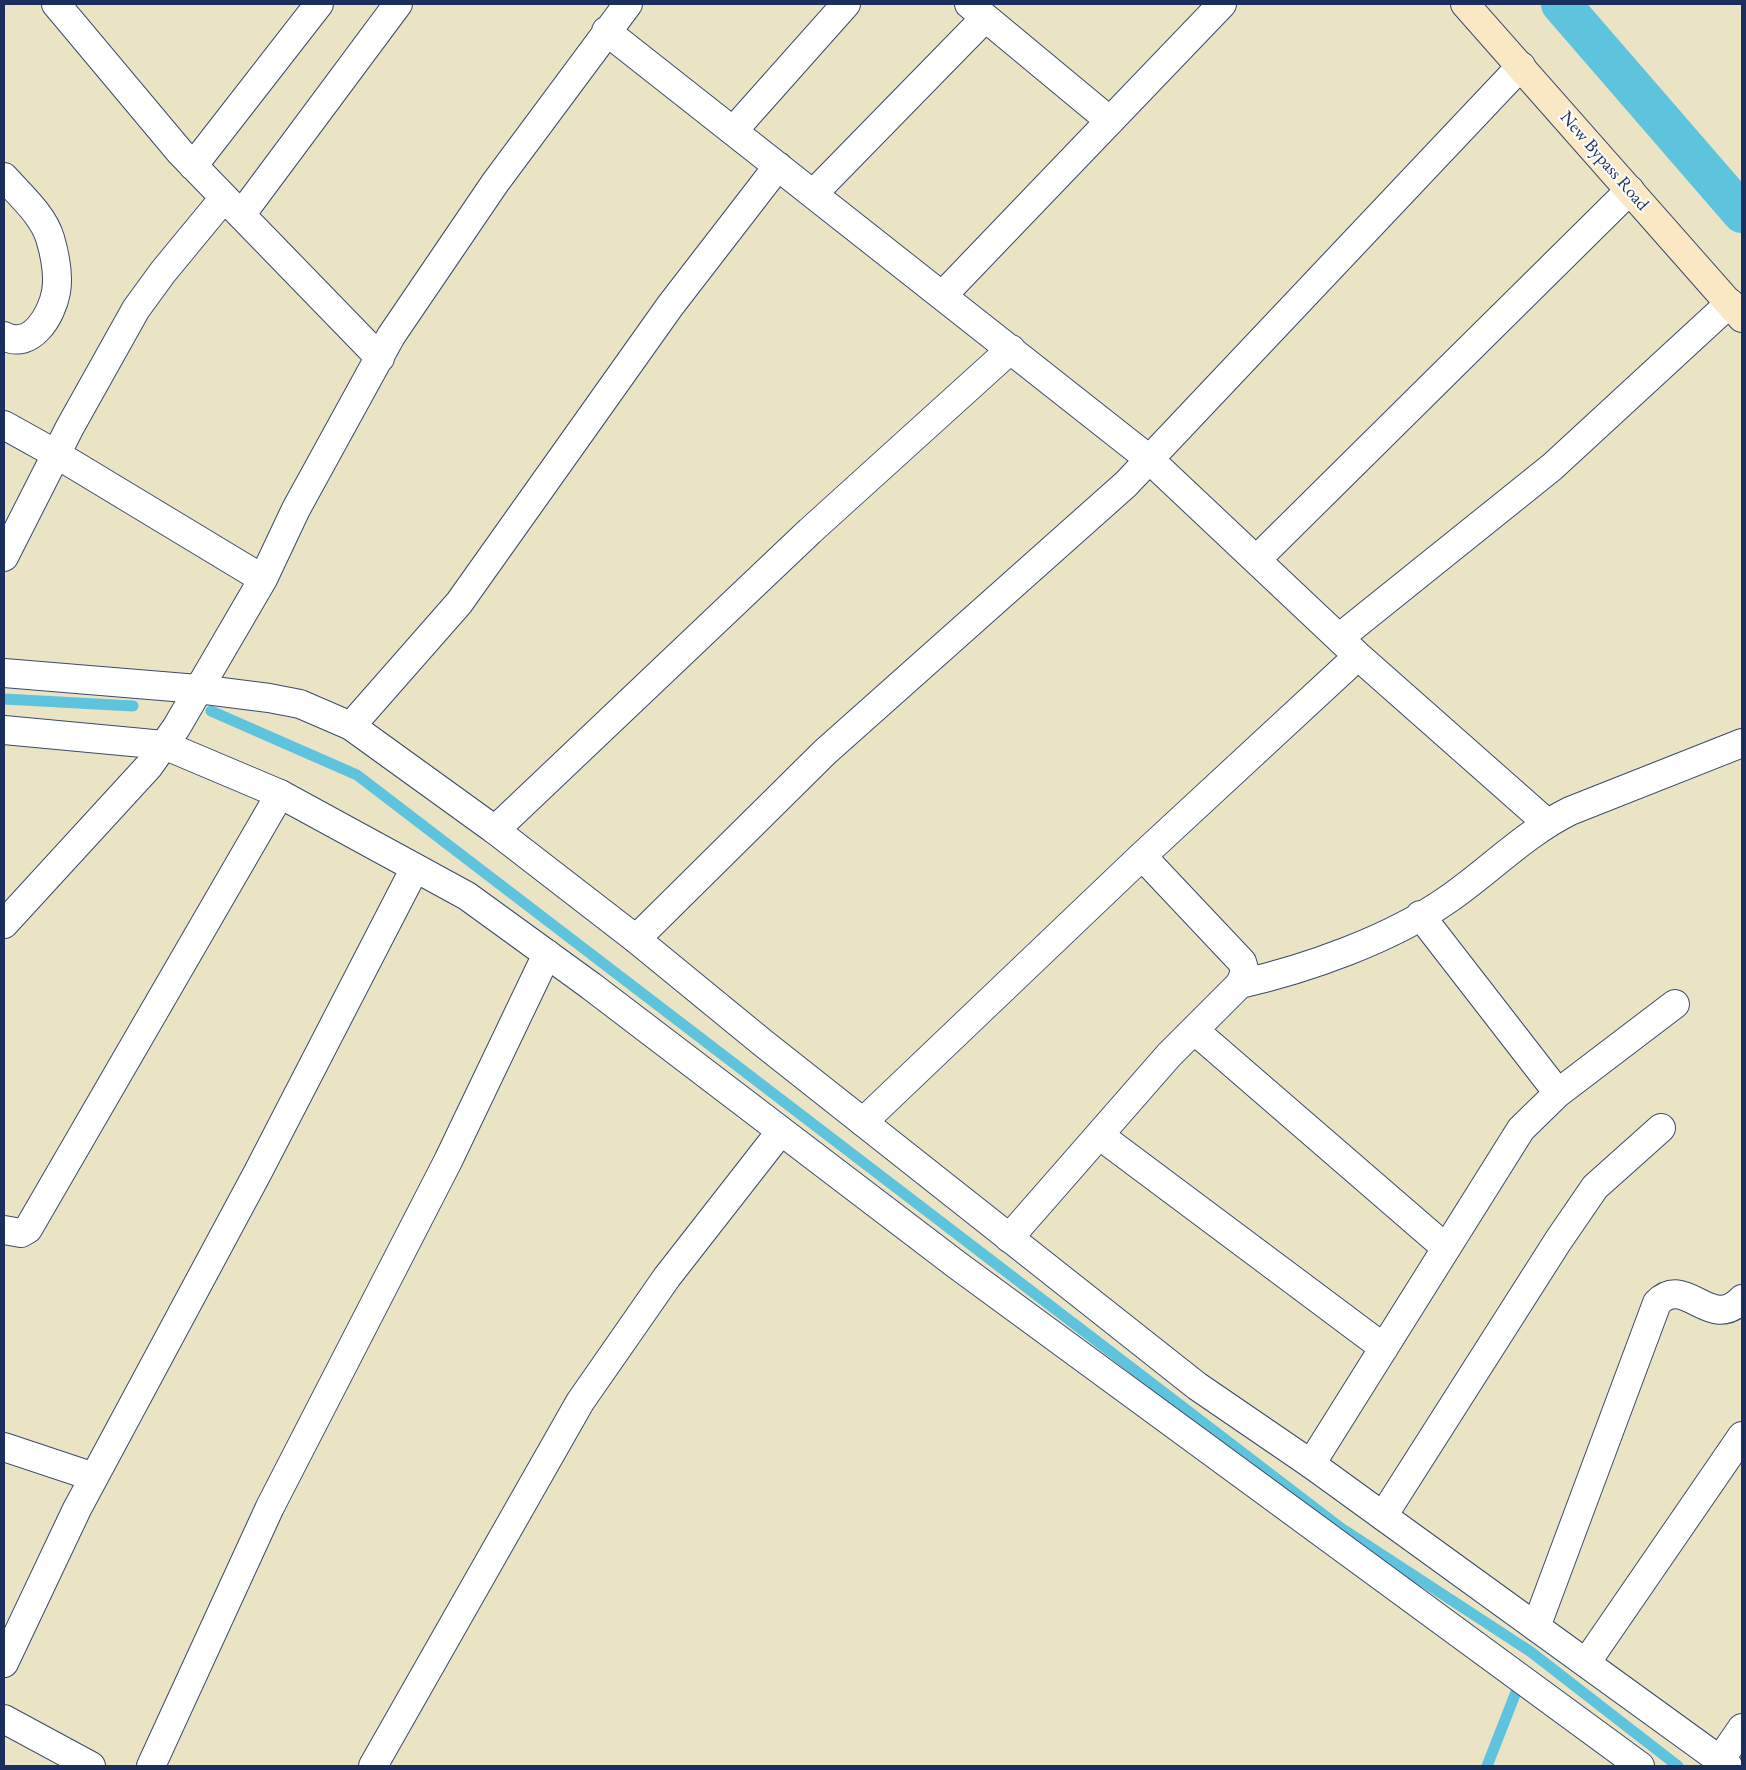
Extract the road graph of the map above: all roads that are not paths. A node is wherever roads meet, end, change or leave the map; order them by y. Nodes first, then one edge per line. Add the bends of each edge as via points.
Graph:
1 (56, 4) edge
2 (319, 4) edge
3 (398, 4) edge
4 (628, 4) edge
5 (846, 4) edge
6 (1222, 4) edge
7 (1466, 4) edge
8 (977, 11) edge
9 (606, 32) junction
10 (1521, 66) junction
11 (1110, 121) junction
12 (732, 131) junction
13 (193, 166) junction
14 (778, 166) junction
15 (4, 177) edge
16 (1630, 190) junction
17 (813, 194) junction
18 (232, 207) junction
19 (942, 296) junction
20 (1736, 310) edge
21 (4, 336) edge
22 (1011, 350) junction
23 (380, 358) junction
24 (4, 426) edge
25 (56, 454) junction
26 (1150, 459) junction
27 (4, 557) edge
28 (1256, 560) junction
29 (263, 579) junction
30 (1348, 647) junction
31 (4, 673) edge
32 (198, 689) junction
33 (351, 726) junction
34 (4, 730) edge
35 (1742, 743) edge
36 (164, 745) junction
37 (280, 794) junction
38 (1547, 823) junction
39 (495, 830) junction
40 (1142, 856) junction
41 (415, 868) junction
42 (1420, 915) junction
43 (4, 924) edge
44 (636, 939) junction
45 (547, 954) junction
46 (1240, 984) junction
47 (1675, 1004) dead end
48 (1194, 1030) junction
49 (1558, 1092) junction
50 (863, 1122) junction
51 (1660, 1128) dead end
52 (781, 1130) junction
53 (1099, 1135) junction
54 (4, 1230) edge
55 (1009, 1238) junction
56 (1446, 1248) junction
57 (1742, 1299) edge
58 (1384, 1348) junction
59 (1742, 1436) edge
60 (4, 1447) edge
61 (1311, 1464) junction
62 (94, 1477) junction
63 (1383, 1516) junction
64 (1536, 1627) junction
65 (4, 1663) edge
66 (1586, 1663) junction
67 (4, 1719) edge
68 (1742, 1728) edge
69 (1724, 1763) edge
70 (91, 1766) edge
71 (151, 1766) edge
72 (373, 1766) edge
73 (1640, 1766) edge

1 - 13 street
2 - 13 street
3 - 18 street
4 - 9 street
5 - 12 street
6 - 11 street
7 - 10 main road, New Bypass Road
8 - 11 street
8 - 17 street
9 - 12 street
9 - 23 street via 495,184 391,336
10 - 16 main road, New Bypass Road
10 - 26 street
11 - 19 street
12 - 14 street
13 - 18 street
14 - 17 street
14 - 33 street via 670,306 459,604
15 - 21 street via 33,209 49,236 56,265 56,292 46,316 32,336 23,340
16 - 20 main road, New Bypass Road
16 - 28 street
17 - 19 street
18 - 23 street
18 - 25 street via 162,272 136,309
19 - 22 street
20 - 30 street
22 - 26 street
22 - 39 street via 810,531
23 - 29 street via 296,509
24 - 25 street
25 - 27 street
25 - 29 street
26 - 28 street
26 - 44 street via 825,752
28 - 30 street
29 - 32 street
30 - 38 street
30 - 40 street
31 - 32 street
32 - 33 street via 300,704
32 - 36 street
33 - 39 street
34 - 36 street
35 - 38 street
36 - 37 street
36 - 43 street via 149,766
37 - 41 street
37 - 54 street via 28,1229 21,1232
38 - 42 street via 1447,900
39 - 44 street
40 - 46 street via 1242,962 1245,972
40 - 50 street
41 - 45 street via 467,896
41 - 62 street via 258,1172
42 - 46 street via 1385,935 1322,960
42 - 49 street
44 - 50 street
45 - 52 street
45 - 71 street via 448,1161 270,1508
46 - 48 street
47 - 49 street
48 - 53 street
48 - 56 street
49 - 56 street via 1521,1129
50 - 55 street
51 - 63 street via 1595,1187
52 - 72 street via 667,1278 580,1402
52 - 73 street via 957,1265
53 - 55 street
53 - 58 street
55 - 61 street via 1197,1386
56 - 58 street
57 - 64 street via 1735,1307 1726,1310 1708,1308 1674,1293 1664,1295 1657,1303
58 - 61 street
59 - 66 street
60 - 62 street
61 - 63 street
62 - 65 street
63 - 64 street
64 - 66 street
66 - 69 street
67 - 70 street
68 - 69 street

